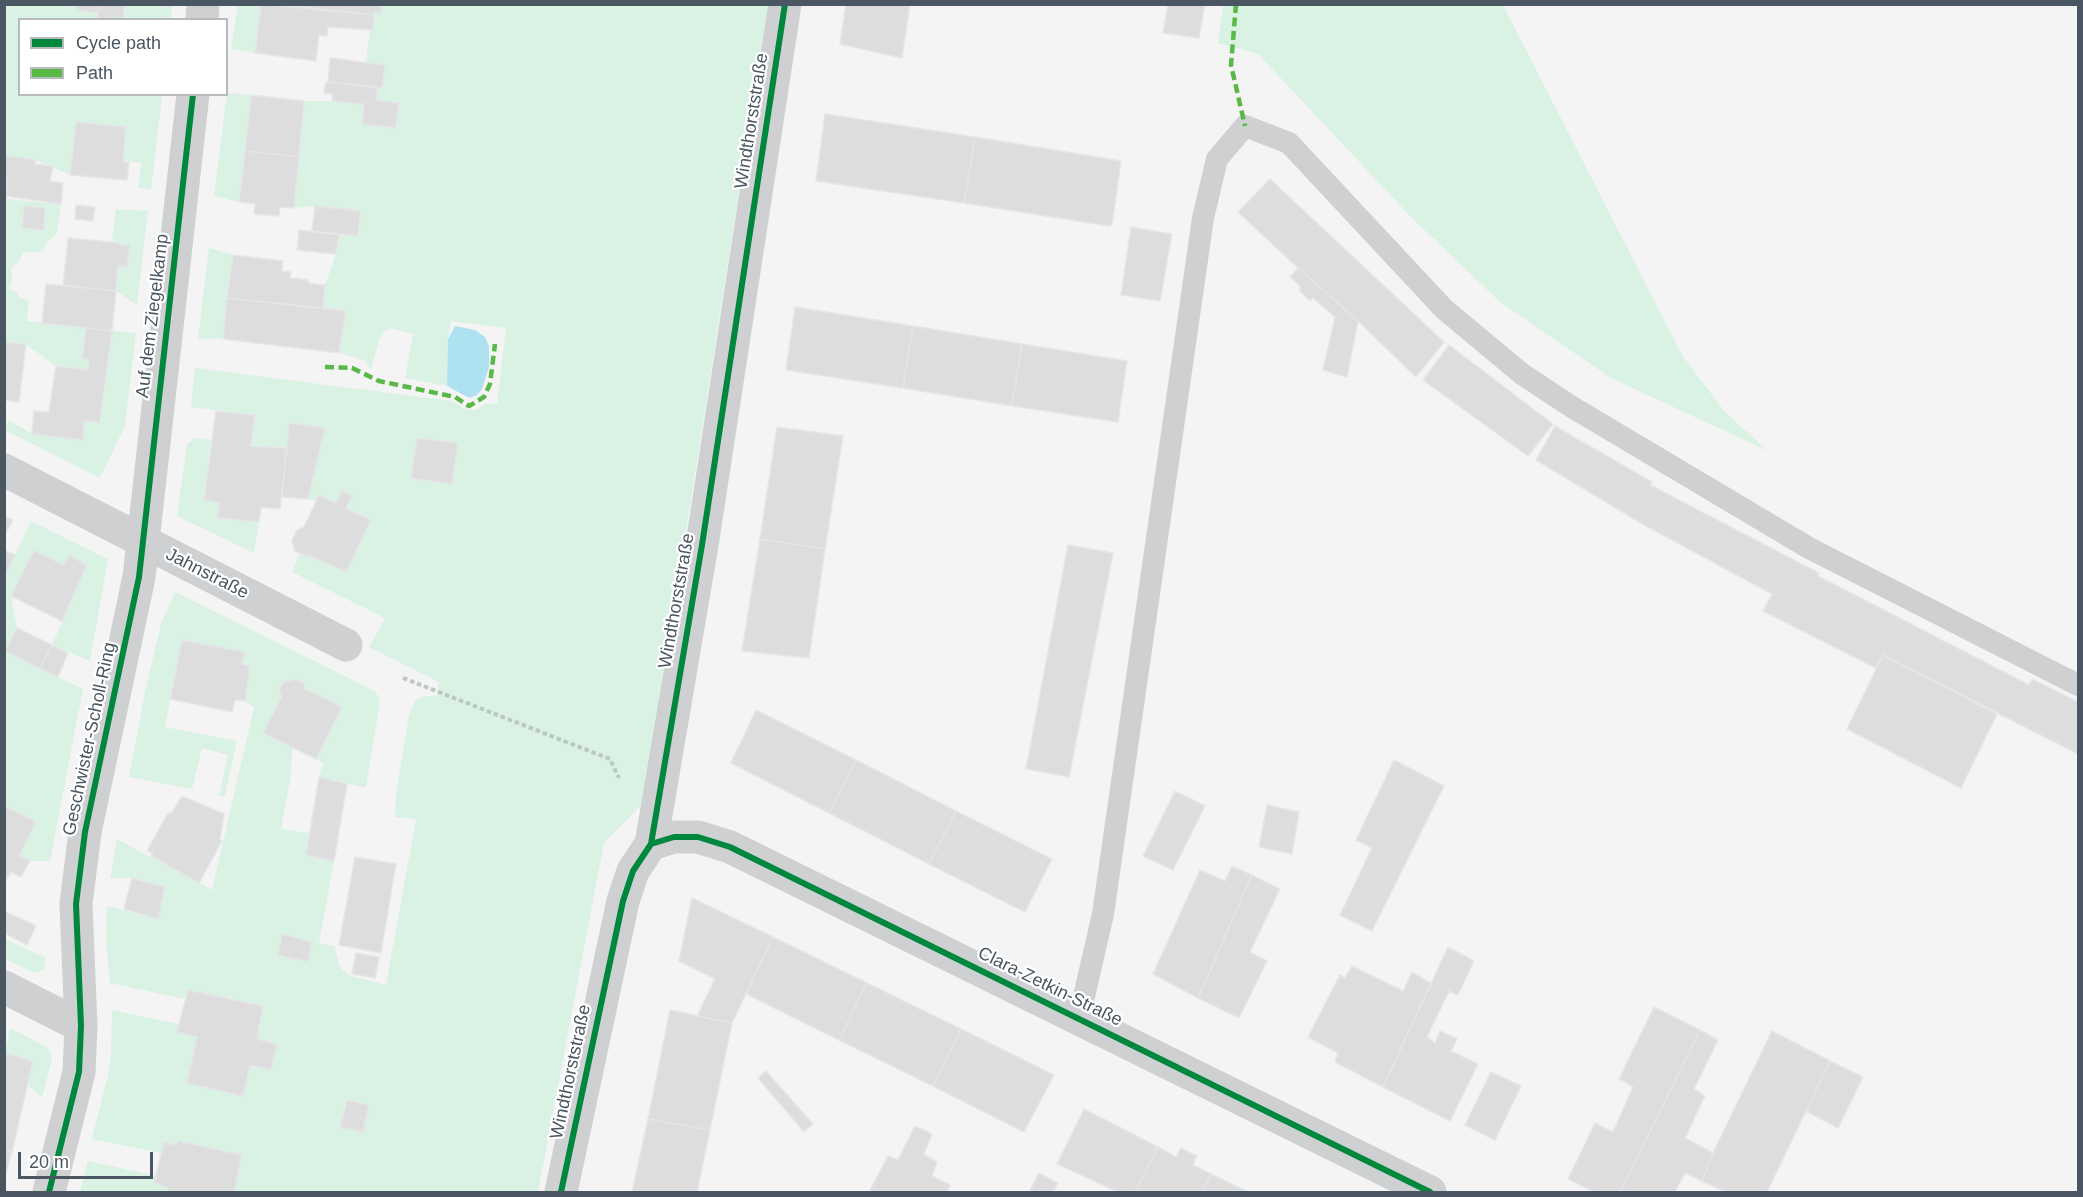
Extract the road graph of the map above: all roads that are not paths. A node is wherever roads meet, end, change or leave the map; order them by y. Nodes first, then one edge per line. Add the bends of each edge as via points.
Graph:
1 (785, 4) edge
2 (194, 96) edge
3 (4, 470) edge
4 (142, 541) junction
5 (346, 645) dead end
6 (2079, 685) edge
7 (651, 844) junction
8 (4, 987) edge
9 (1079, 1018) junction
10 (81, 1026) junction
11 (49, 1192) edge
12 (561, 1192) edge
13 (1430, 1192) edge

1 - 7 street, Windthorststraße via 702,545
2 - 4 street, Auf dem Ziegelkamp
3 - 4 street, Jahnstraße
4 - 5 street, Jahnstraße
4 - 10 street, Geschwister-Scholl-Ring via 139,577 85,832 76,904
6 - 9 lane via 1809,548 1522,374 1444,309 1289,143 1245,126 1217,159 1203,218 1103,914
7 - 9 street, Clara-Zetkin-Straße via 674,837 698,837 730,847
7 - 12 street, Windthorststraße via 633,870 623,902
8 - 10 street
9 - 13 street, Clara-Zetkin-Straße
10 - 11 street, Geschwister-Scholl-Ring via 80,1072

